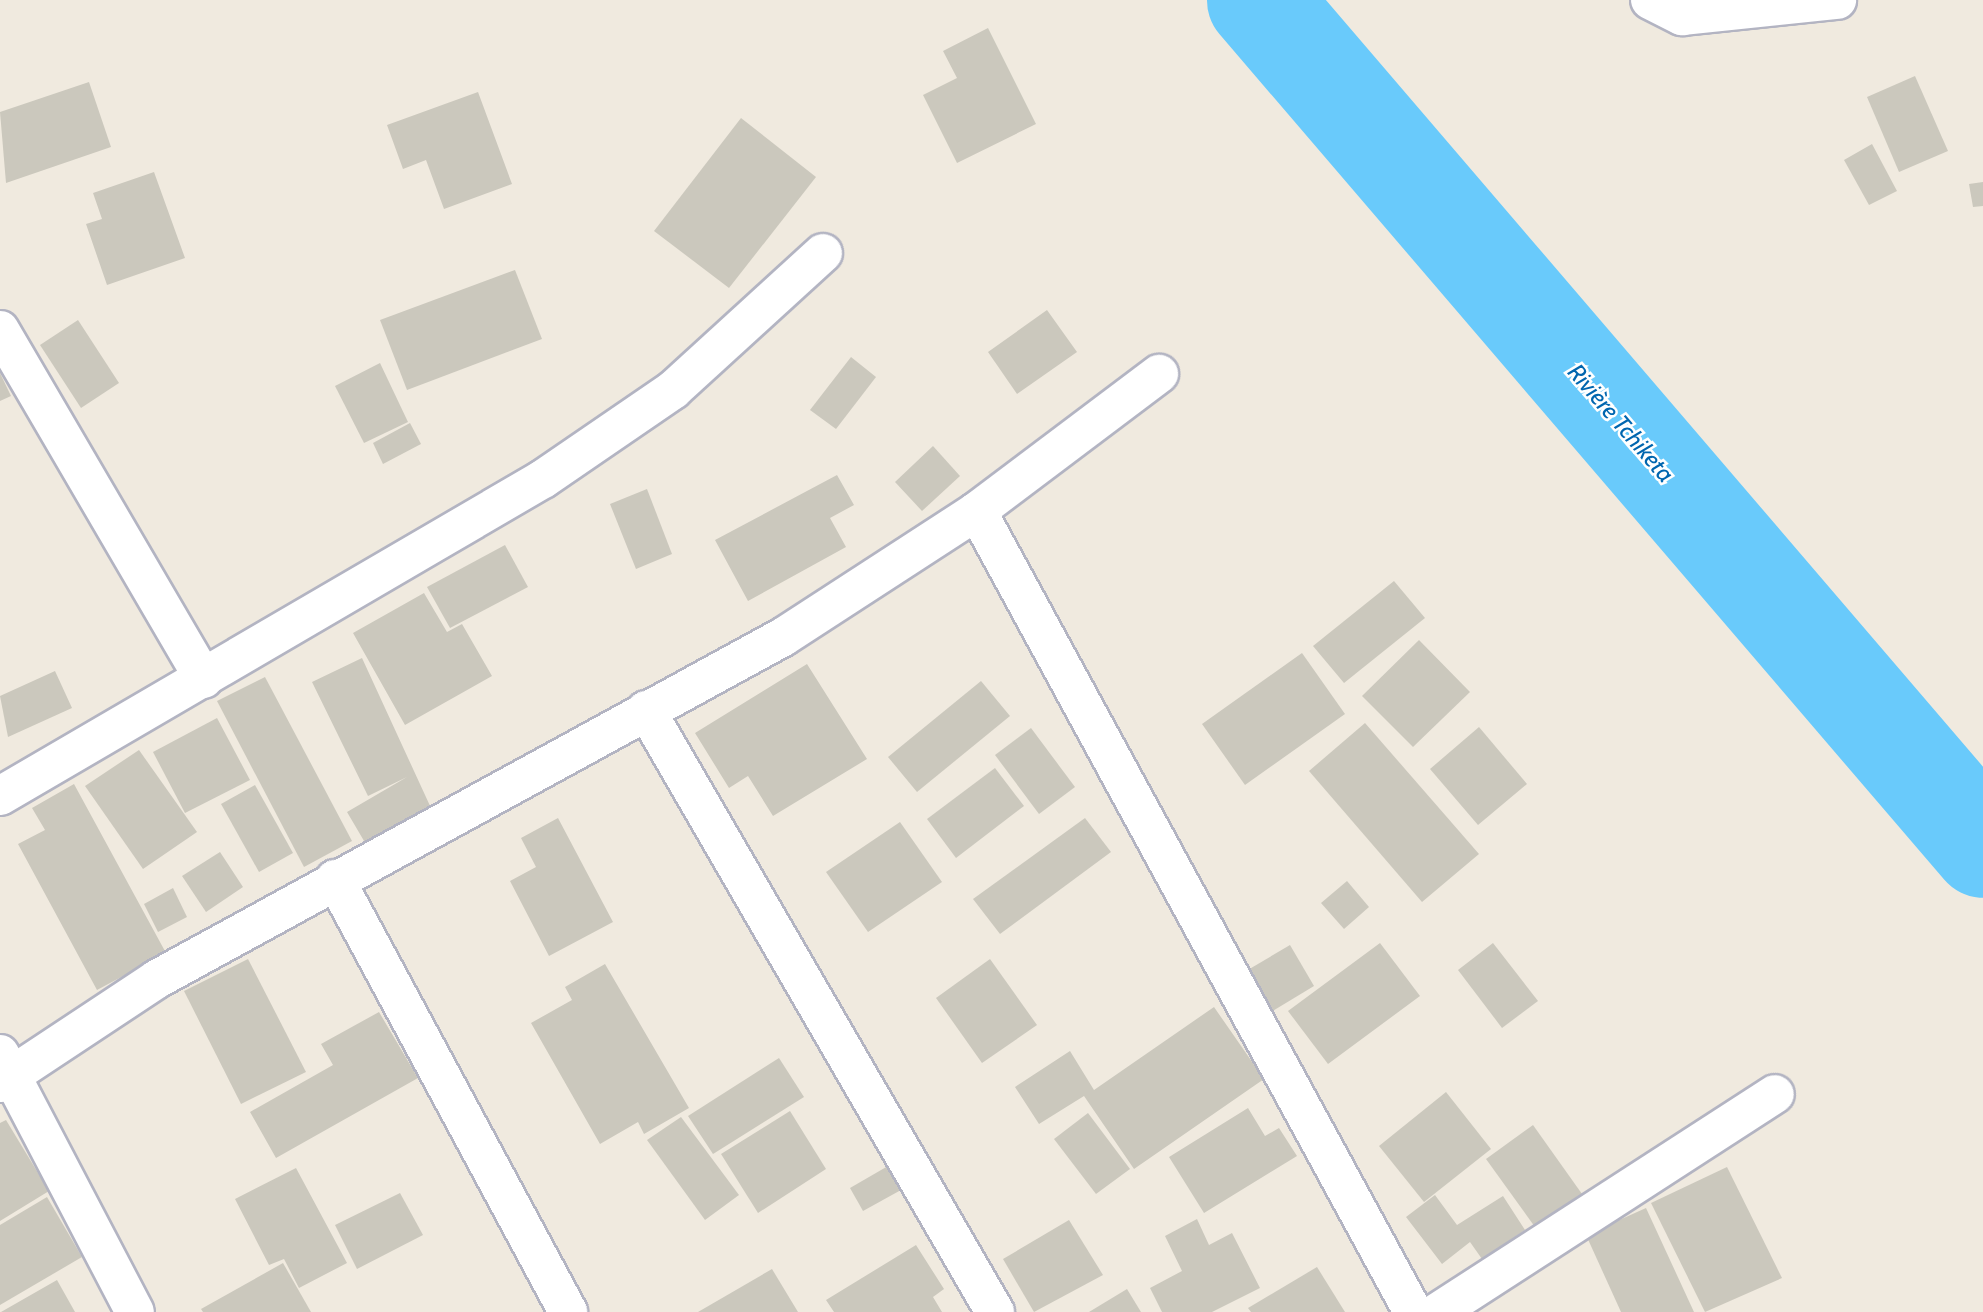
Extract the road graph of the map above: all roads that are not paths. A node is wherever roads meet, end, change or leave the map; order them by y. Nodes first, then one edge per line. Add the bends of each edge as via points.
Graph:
1 (1650, 0) edge
2 (1838, 0) edge
3 (823, 253) dead end
4 (0, 330) edge
5 (1159, 374) dead end
6 (977, 511) junction
7 (204, 679) junction
8 (646, 710) junction
9 (0, 796) edge
10 (335, 879) junction
11 (4, 1071) edge
12 (1774, 1094) dead end
13 (135, 1312) edge
14 (568, 1312) edge
15 (995, 1312) edge
16 (1413, 1312) edge
17 (1438, 1312) edge

1 - 2 street via 1682,16
3 - 7 street via 673,390 543,479
4 - 7 street
5 - 6 street
6 - 8 street via 783,637
6 - 16 street
7 - 9 street
8 - 10 street
8 - 15 street
10 - 11 street
10 - 14 street
11 - 13 street
12 - 17 street

